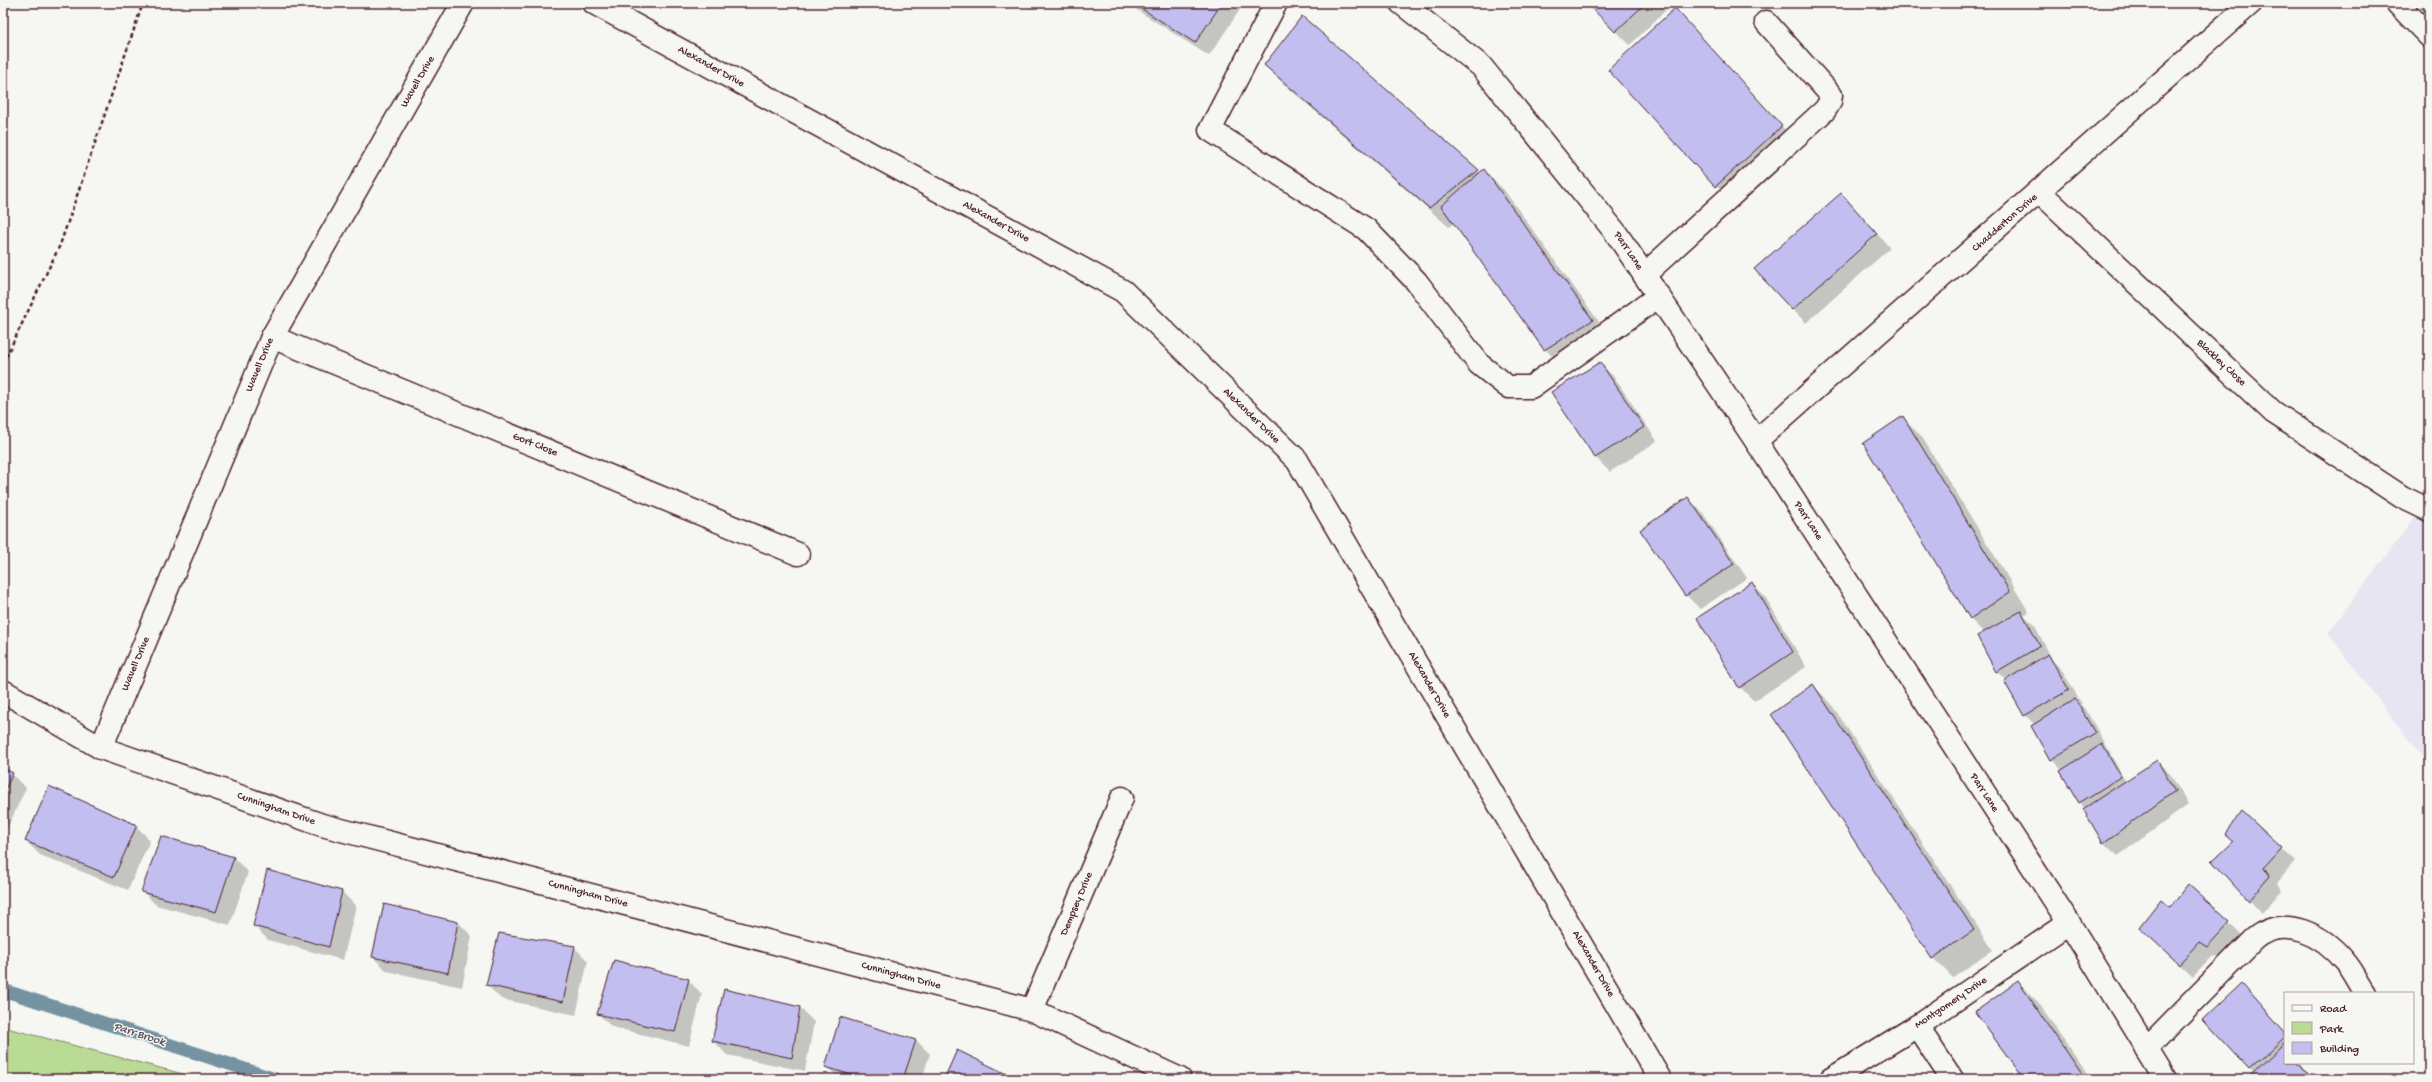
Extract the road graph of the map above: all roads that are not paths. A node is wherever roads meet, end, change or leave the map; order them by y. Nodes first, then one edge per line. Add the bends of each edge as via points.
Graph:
1 (463, 3) edge
2 (594, 3) edge
3 (1276, 3) edge
4 (1401, 3) edge
5 (2251, 3) edge
6 (2397, 3) edge
7 (1766, 22) dead end
8 (2429, 36) edge
9 (2040, 192) junction
10 (1644, 275) junction
11 (1658, 296) junction
12 (272, 337) junction
13 (1756, 441) junction
14 (2425, 509) edge
15 (798, 554) dead end
16 (3, 691) edge
17 (101, 748) junction
18 (1122, 798) dead end
19 (2069, 923) junction
20 (2364, 992) edge
21 (1032, 1010) junction
22 (1917, 1026) junction
23 (2146, 1049) junction
24 (1180, 1079) edge
25 (1660, 1079) edge
26 (1831, 1079) edge
27 (1952, 1079) edge
28 (2165, 1079) edge

1 - 12 street, Wavell Drive
2 - 25 street, Alexander Drive via 1123,291 1297,460
3 - 11 street via 1210,130 1366,229 1416,281 1479,364 1508,387 1531,387
4 - 10 street, Parr Lane via 1481,66 1616,233
5 - 9 street, Chadderton Drive
6 - 8 street
7 - 10 street via 1831,95 1830,102 1826,110
9 - 13 street, Chadderton Drive
9 - 14 street, Blackley Close via 2273,412
10 - 11 street, Parr Lane
11 - 13 street, Parr Lane
12 - 15 street, Gort Close
12 - 17 street, Wavell Drive
13 - 19 street, Parr Lane
16 - 17 street, Cunningham Drive
17 - 21 street, Cunningham Drive via 322,825
18 - 21 street, Dempsey Drive
19 - 22 street, Montgomery Drive
19 - 23 street, Parr Lane
20 - 23 street via 2346,963 2331,947 2310,934 2287,927 2275,927 2263,931 2254,939
21 - 24 street, Cunningham Drive
22 - 26 street, Montgomery Drive
22 - 27 street
23 - 28 street, Parr Lane

